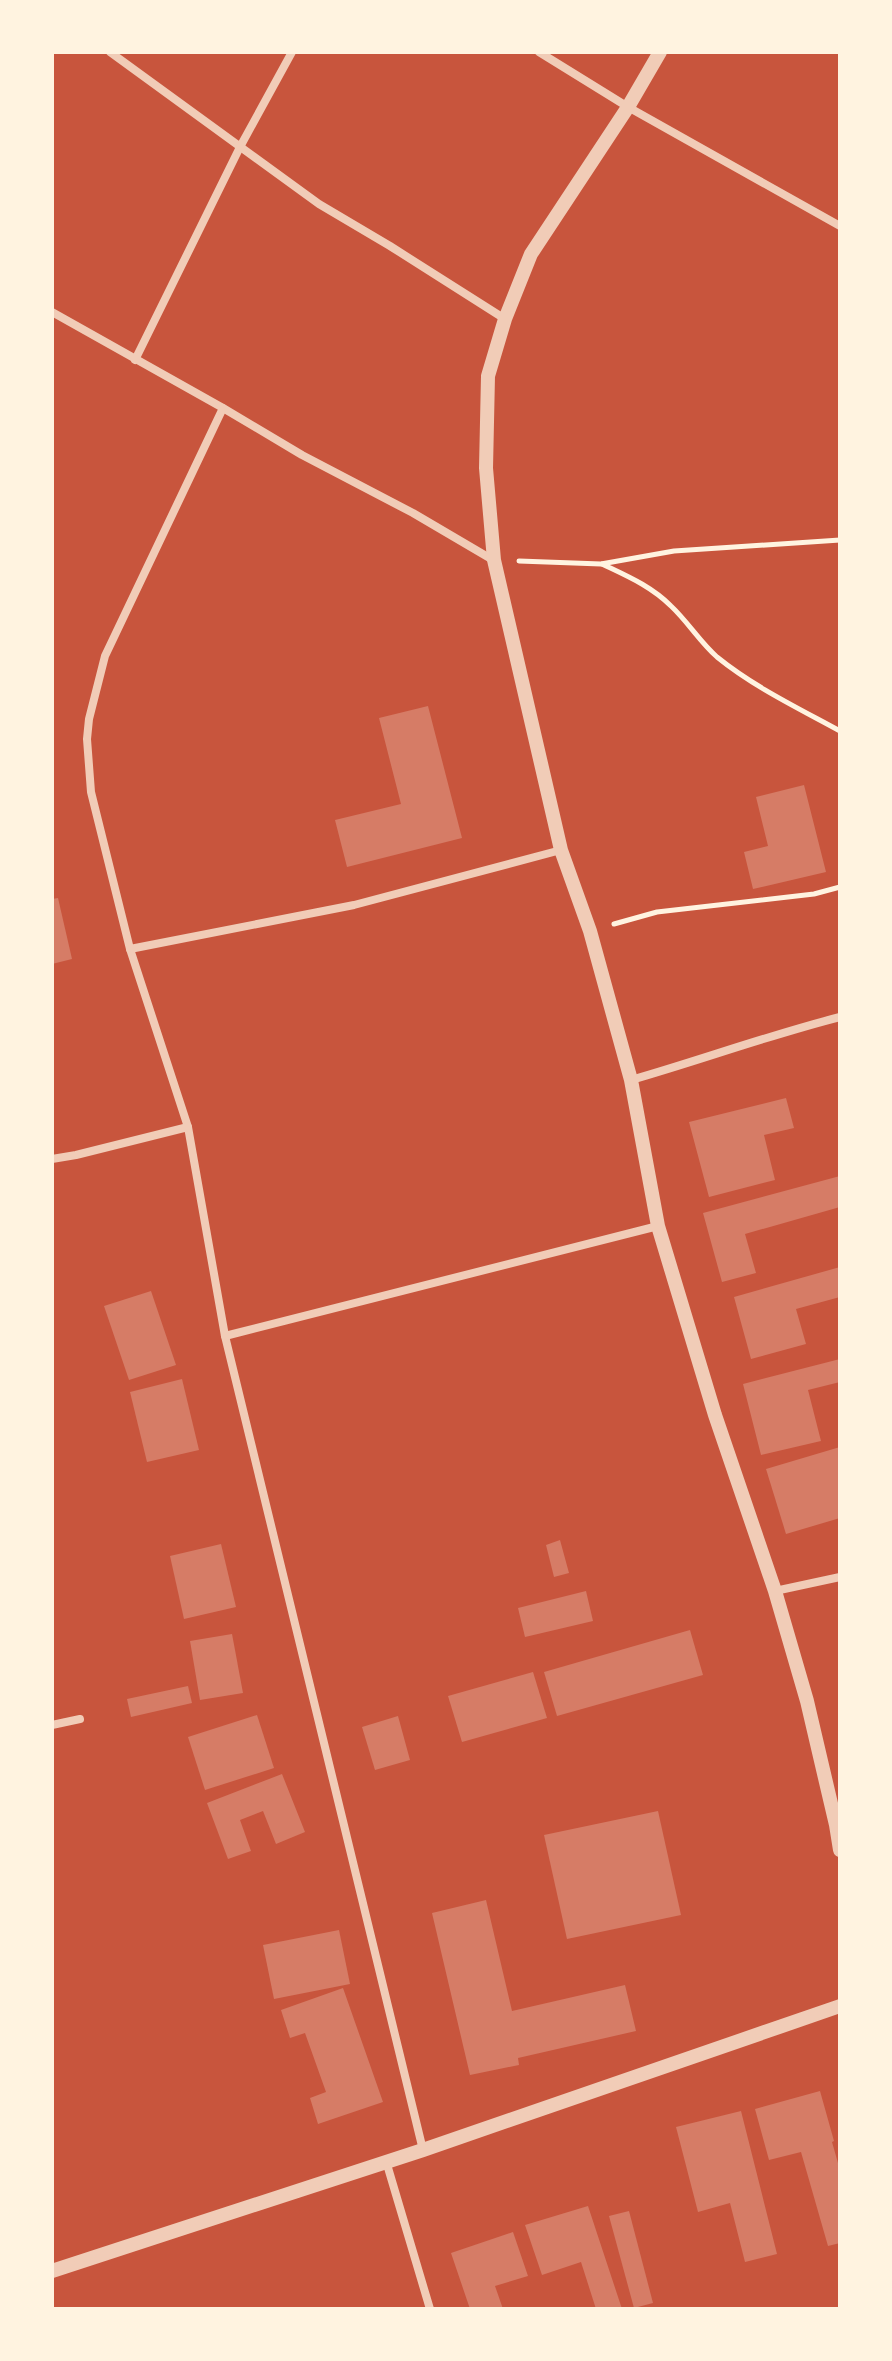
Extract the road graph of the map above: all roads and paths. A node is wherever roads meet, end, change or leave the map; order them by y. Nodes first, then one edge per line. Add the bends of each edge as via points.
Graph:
1 (110, 52) edge
2 (292, 52) edge
3 (539, 52) edge
4 (660, 52) edge
5 (628, 107) junction
6 (240, 147) junction
7 (840, 226) edge
8 (52, 312) edge
9 (505, 319) junction
10 (135, 360) junction
11 (223, 408) junction
12 (840, 540) edge
13 (494, 560) junction
14 (601, 564) junction
15 (840, 731) edge
16 (561, 850) junction
17 (840, 887) edge
18 (590, 931) junction
19 (130, 949) junction
20 (840, 1017) edge
21 (631, 1080) junction
22 (188, 1127) junction
23 (52, 1159) edge
24 (658, 1226) junction
25 (225, 1336) junction
26 (840, 1577) edge
27 (775, 1591) junction
28 (80, 1719) dead end
29 (52, 1725) edge
30 (840, 1850) edge
31 (840, 2006) edge
32 (423, 2150) junction
33 (386, 2161) junction
34 (52, 2271) edge
35 (430, 2309) edge

1 - 6 street
2 - 6 street
3 - 5 street
4 - 5 street
5 - 7 street
5 - 9 street via 531,254
6 - 9 street via 319,204
6 - 10 street
8 - 10 street
9 - 13 street via 488,376 486,468
10 - 11 street
11 - 13 street
11 - 19 street via 105,656 89,719 91,792
12 - 14 path via 674,551
13 - 14 path
13 - 16 street
14 - 15 path via 656,592 715,655 746,678
16 - 18 street
16 - 19 street via 354,905
17 - 18 path via 657,912
18 - 21 street
19 - 22 street
20 - 21 street
21 - 24 street
22 - 23 street
22 - 25 street
24 - 25 street
24 - 27 street
25 - 32 street
26 - 27 street
27 - 30 street via 807,1701
28 - 29 street
31 - 32 street
32 - 33 street
33 - 34 street
33 - 35 street

